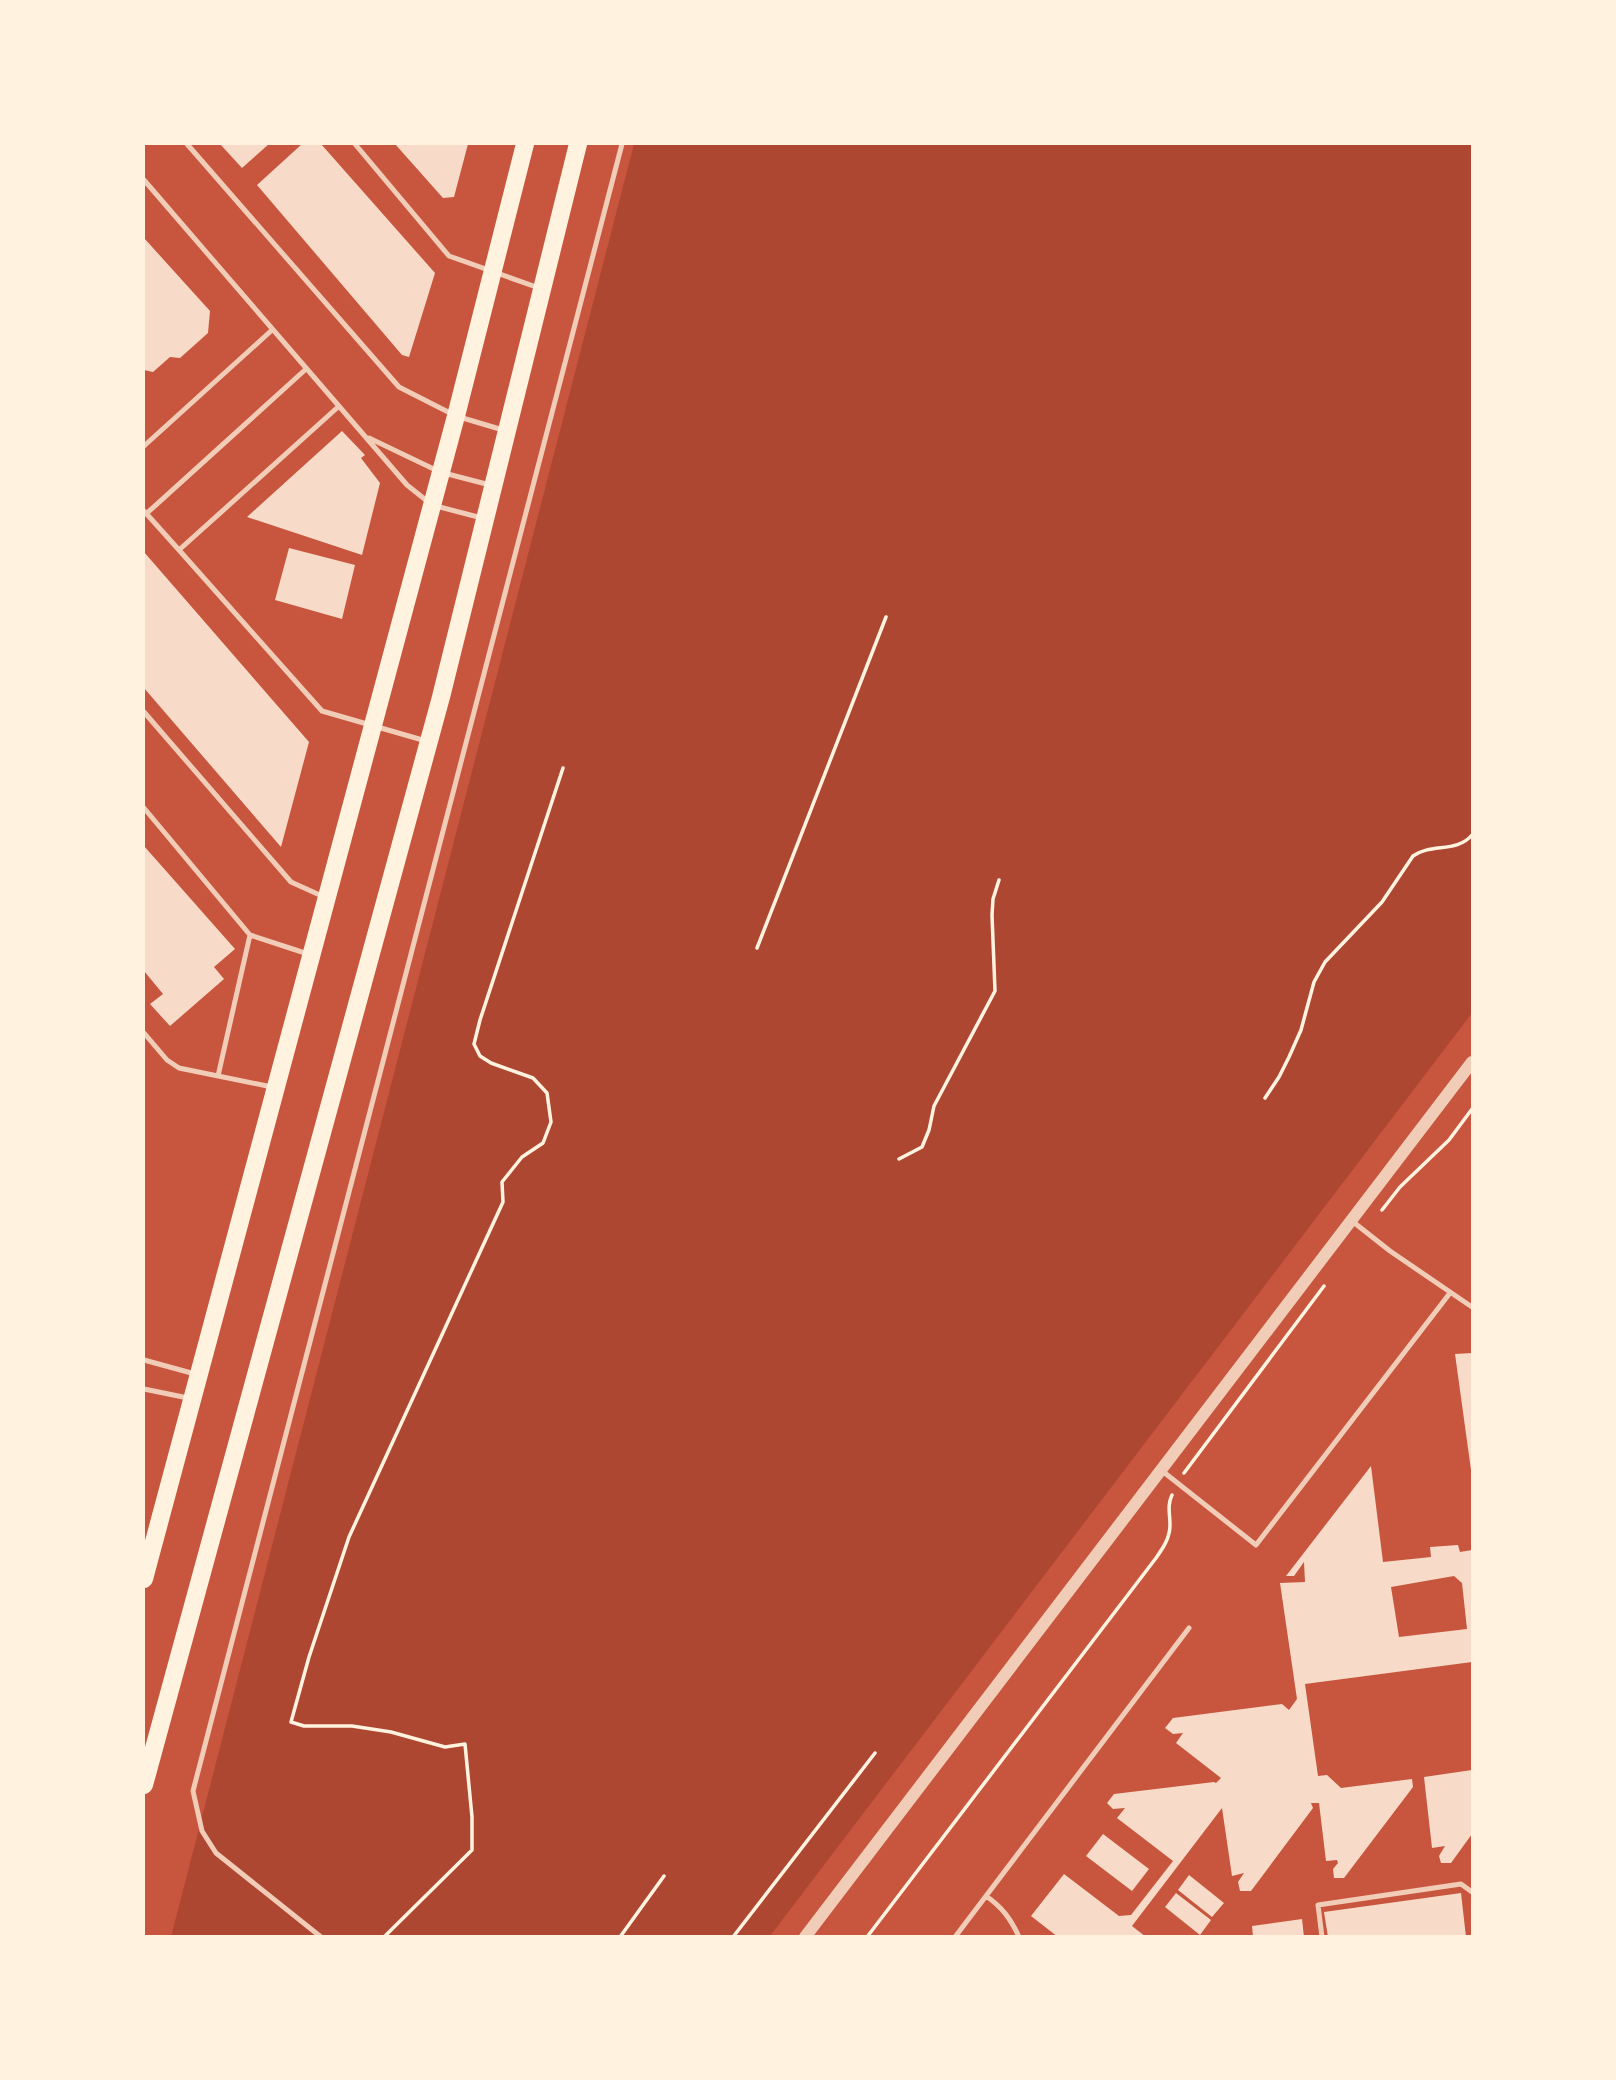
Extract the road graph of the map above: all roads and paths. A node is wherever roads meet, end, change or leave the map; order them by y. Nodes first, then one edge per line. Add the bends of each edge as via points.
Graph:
1 (187, 144) edge
2 (355, 144) edge
3 (526, 144) edge
4 (578, 144) edge
5 (622, 144) edge
6 (144, 180) edge
7 (493, 272) junction
8 (541, 289) junction
9 (272, 330) junction
10 (306, 369) junction
11 (338, 407) junction
12 (456, 416) junction
13 (506, 431) junction
14 (366, 437) junction
15 (144, 446) edge
16 (440, 472) junction
17 (493, 486) junction
18 (432, 505) junction
19 (145, 512) edge
20 (485, 519) junction
21 (179, 550) junction
22 (886, 617) dead end
23 (144, 712) edge
24 (373, 726) junction
25 (429, 741) junction
26 (563, 768) dead end
27 (144, 808) edge
28 (1472, 835) edge
29 (999, 880) dead end
30 (327, 898) junction
31 (250, 935) junction
32 (757, 948) dead end
33 (311, 955) junction
34 (144, 1033) edge
35 (1472, 1062) edge
36 (218, 1076) junction
37 (276, 1087) junction
38 (1265, 1098) dead end
39 (1472, 1109) edge
40 (899, 1159) dead end
41 (1352, 1221) junction
42 (1365, 1231) junction
43 (1326, 1284) dead end
44 (1450, 1293) junction
45 (1472, 1307) edge
46 (144, 1360) edge
47 (198, 1375) junction
48 (144, 1389) edge
49 (192, 1399) junction
50 (1161, 1470) junction
51 (1177, 1482) junction
52 (144, 1578) edge
53 (1189, 1628) dead end
54 (875, 1753) dead end
55 (144, 1785) edge
56 (664, 1876) dead end
57 (1472, 1892) edge
58 (986, 1896) junction
59 (321, 1937) edge
60 (384, 1937) edge
61 (620, 1937) edge
62 (733, 1937) edge
63 (805, 1937) edge
64 (867, 1937) edge
65 (955, 1937) edge
66 (1019, 1937) edge
67 (1322, 1937) edge

1 - 12 lane via 399,387
2 - 7 lane via 449,256
3 - 7 main road
4 - 8 main road
5 - 59 lane via 193,1791 202,1831 216,1853
6 - 9 lane
7 - 8 lane
7 - 12 main road
8 - 13 main road
9 - 10 lane
9 - 15 lane
10 - 11 lane
10 - 19 lane
11 - 14 lane
11 - 21 lane
12 - 13 lane
12 - 16 main road
13 - 17 main road
14 - 16 lane
14 - 18 lane via 407,485
16 - 17 lane
16 - 18 main road
17 - 20 main road
18 - 20 lane
18 - 24 main road
19 - 21 lane
20 - 25 main road
21 - 24 lane via 322,711
22 - 32 path
23 - 30 lane via 291,882
24 - 25 lane
24 - 30 main road
25 - 55 main road
26 - 60 path via 474,1044 480,1056 491,1063 533,1077 547,1093 551,1122 543,1143 522,1157 502,1182 503,1202 349,1537 291,1722 391,1732 445,1747 466,1744 471,1850
27 - 31 lane
28 - 38 path via 1452,847 1413,856 1382,902 1325,962 1314,982 1301,1030
29 - 40 path via 992,915 995,991 934,1106 922,1147
30 - 33 main road
31 - 33 lane
31 - 36 lane
33 - 37 main road
34 - 36 lane via 179,1068
35 - 41 street
36 - 37 lane
37 - 47 main road
39 - 42 path
41 - 42 lane
41 - 50 street
42 - 44 lane
43 - 51 path
44 - 45 lane
44 - 51 lane via 1256,1545
46 - 47 lane
47 - 49 main road
48 - 49 lane
49 - 52 main road
50 - 51 lane
50 - 63 street
51 - 64 path via 1168,1502 1167,1542
53 - 58 lane
54 - 62 path
56 - 61 path
57 - 67 lane via 1461,1884 1318,1905
58 - 65 lane
58 - 66 lane via 1011,1919

